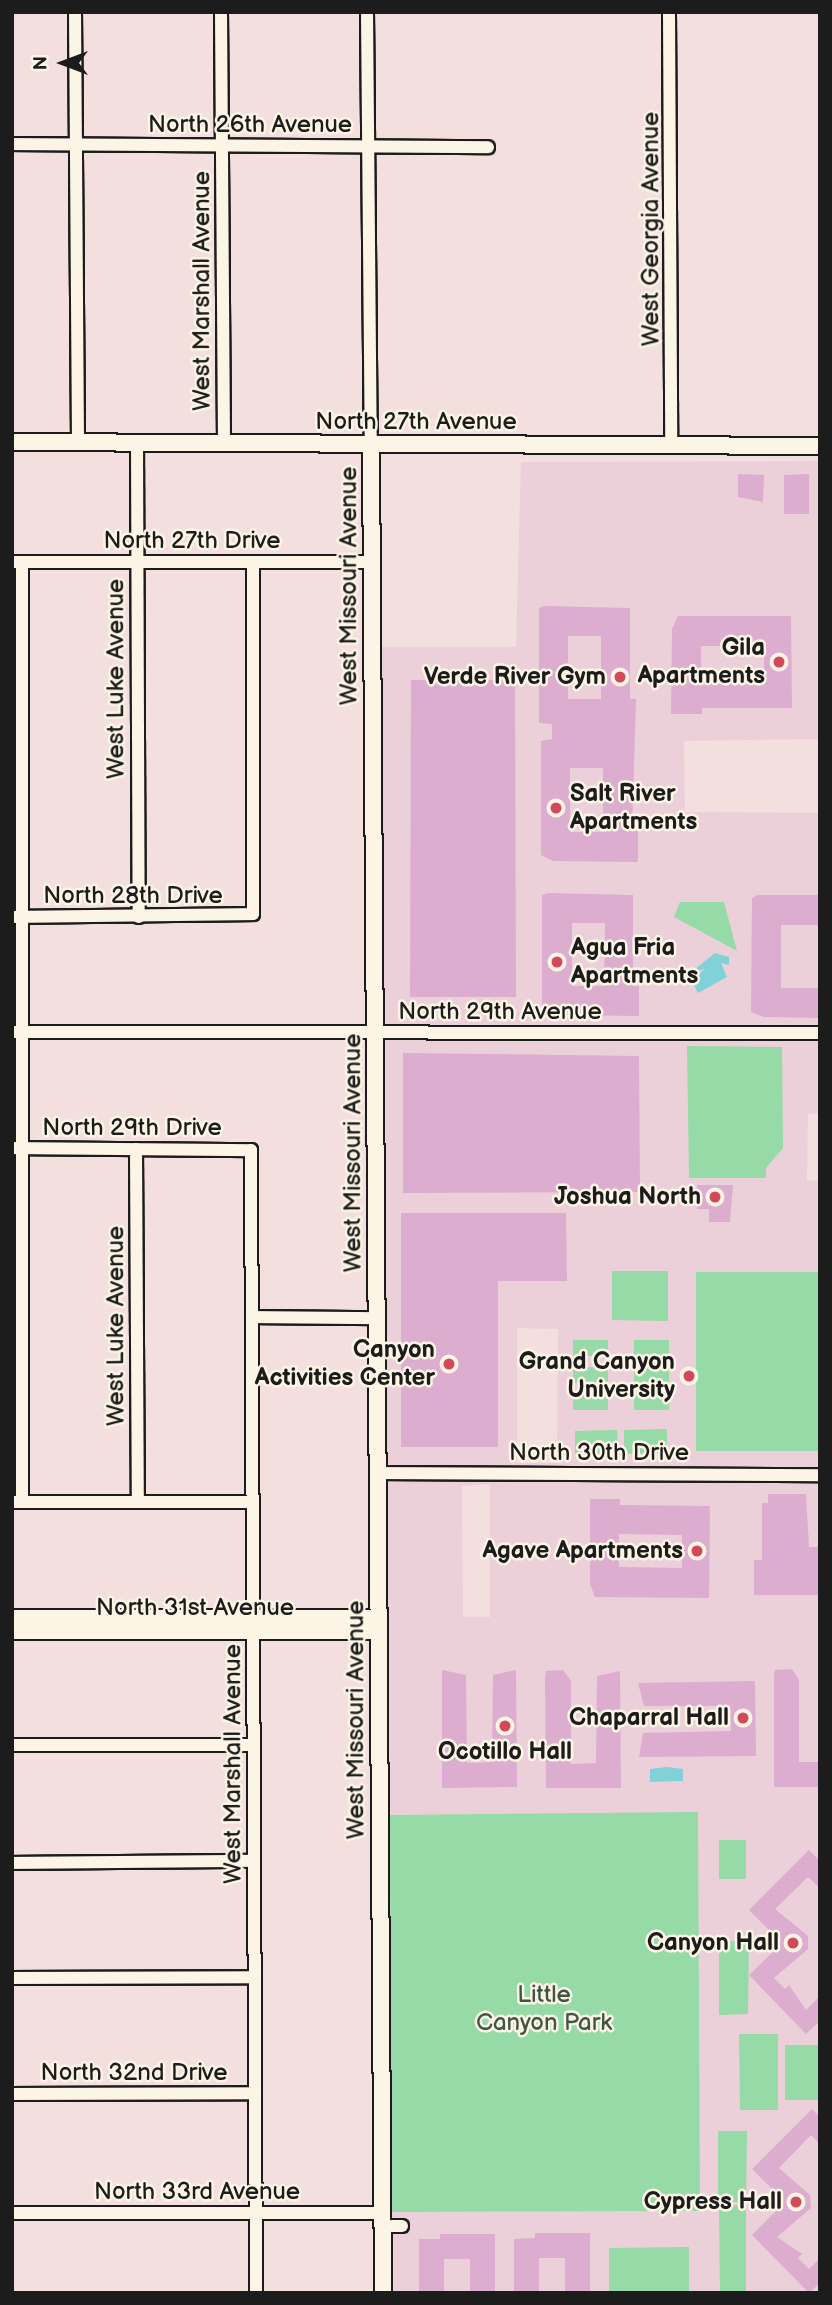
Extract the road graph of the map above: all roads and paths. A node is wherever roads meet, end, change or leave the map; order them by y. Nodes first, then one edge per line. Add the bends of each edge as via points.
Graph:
1 (75, 12) edge
2 (221, 12) edge
3 (367, 12) edge
4 (669, 12) edge
5 (12, 144) edge
6 (76, 145) junction
7 (222, 145) junction
8 (369, 146) junction
9 (488, 147) dead end
10 (12, 442) edge
11 (78, 442) junction
12 (136, 442) junction
13 (224, 444) junction
14 (371, 445) junction
15 (671, 446) junction
16 (820, 446) edge
17 (17, 562) edge
18 (253, 562) junction
19 (372, 562) junction
20 (137, 563) junction
21 (16, 917) edge
22 (139, 917) junction
23 (17, 1032) edge
24 (375, 1033) junction
25 (820, 1033) edge
26 (18, 1148) edge
27 (136, 1149) junction
28 (251, 1150) joint
29 (252, 1317) junction
30 (376, 1318) junction
31 (377, 1473) junction
32 (820, 1475) edge
33 (17, 1502) edge
34 (138, 1502) junction
35 (253, 1502) junction
36 (12, 1618) edge
37 (378, 1624) junction
38 (70, 1625) junction
39 (253, 1625) junction
40 (12, 1631) edge
41 (12, 1745) edge
42 (254, 1745) junction
43 (254, 1861) junction
44 (12, 1863) edge
45 (255, 1977) junction
46 (12, 1978) edge
47 (12, 2094) edge
48 (256, 2094) junction
49 (12, 2213) edge
50 (256, 2213) junction
51 (392, 2221) junction
52 (256, 2293) edge
53 (383, 2293) edge

1 - 6 street
2 - 7 street, West Marshall Avenue
3 - 8 street, West Missouri Avenue
4 - 15 street, West Georgia Avenue
5 - 6 street, North 26th Avenue
6 - 7 street, North 26th Avenue
6 - 11 street
7 - 8 street, North 26th Avenue
7 - 13 street, West Marshall Avenue
8 - 9 street, North 26th Avenue
8 - 14 street, West Missouri Avenue
10 - 11 street, North 27th Avenue
11 - 12 street, North 27th Avenue
12 - 13 street, North 27th Avenue
12 - 20 street, West Luke Avenue
13 - 14 street, North 27th Avenue
14 - 15 street, North 27th Avenue
14 - 19 street, West Missouri Avenue
15 - 16 street, North 27th Avenue
17 - 20 street, North 27th Drive
17 - 21 street
18 - 19 street, North 27th Drive
18 - 20 street, North 27th Drive
18 - 22 street, North 28th Drive via 253,914
19 - 24 street, West Missouri Avenue
20 - 22 street, West Luke Avenue
21 - 22 street, North 28th Drive
21 - 23 street
23 - 24 street, North 29th Avenue
23 - 26 street
24 - 25 street, North 29th Avenue
24 - 30 street, West Missouri Avenue
26 - 27 street, North 29th Drive
26 - 33 street
27 - 28 street, North 29th Drive
27 - 34 street, West Luke Avenue
28 - 29 street, West Marshall Avenue
29 - 30 street
29 - 35 street, West Marshall Avenue
30 - 31 street, West Missouri Avenue
31 - 32 street, North 30th Drive
31 - 37 street, West Missouri Avenue
33 - 34 street
34 - 35 street
35 - 39 street, West Marshall Avenue
36 - 38 street, North 31st Avenue
37 - 39 street, North 31st Avenue
37 - 51 street, West Missouri Avenue
38 - 39 street, North 31st Avenue
38 - 40 street, North 31st Avenue
39 - 42 street, West Marshall Avenue
41 - 42 street
42 - 43 street, West Marshall Avenue
43 - 44 street
43 - 45 street, West Marshall Avenue
45 - 46 street
45 - 48 street, West Marshall Avenue
47 - 48 street, North 32nd Drive
48 - 50 street, West Marshall Avenue
49 - 50 street, North 33rd Avenue
50 - 51 street, North 33rd Avenue
50 - 52 street, West Marshall Avenue
51 - 53 street, West Missouri Avenue

